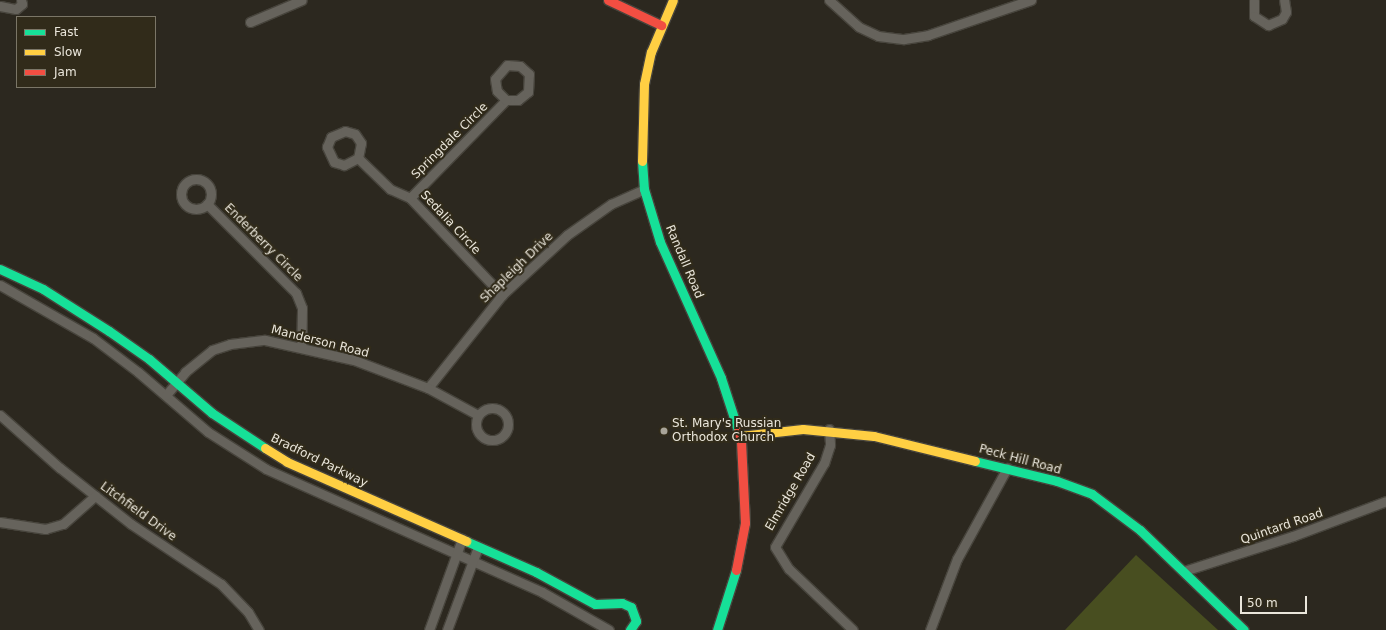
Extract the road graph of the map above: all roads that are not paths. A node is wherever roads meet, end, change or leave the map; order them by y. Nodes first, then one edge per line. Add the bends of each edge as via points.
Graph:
1 (21, 0) edge
2 (302, 0) edge
3 (608, 0) edge
4 (673, 0) edge
5 (829, 0) edge
6 (1031, 0) edge
7 (1254, 0) edge
8 (1284, 0) edge
9 (0, 6) edge
10 (250, 22) dead end
11 (661, 24) junction
12 (506, 100) junction
13 (358, 158) dead end
14 (644, 189) junction
15 (410, 198) junction
16 (207, 204) dead end
17 (0, 269) edge
18 (0, 285) edge
19 (502, 296) junction
20 (301, 347) junction
21 (176, 383) junction
22 (428, 388) junction
23 (166, 395) junction
24 (0, 415) edge
25 (478, 415) dead end
26 (829, 429) junction
27 (740, 436) junction
28 (1007, 468) junction
29 (95, 496) junction
30 (1386, 501) edge
31 (0, 522) edge
32 (462, 539) junction
33 (478, 546) junction
34 (456, 554) junction
35 (473, 561) junction
36 (1184, 571) junction
37 (259, 630) edge
38 (429, 630) edge
39 (447, 630) edge
40 (609, 630) edge
41 (630, 630) edge
42 (717, 630) edge
43 (853, 630) edge
44 (930, 630) edge
45 (1244, 630) edge

1 - 9 street via 22,4 16,9
2 - 10 street
3 - 11 street
4 - 11 street, Randall Road
5 - 6 street via 859,27 878,36 904,39 928,35
7 - 8 street via 1254,16 1268,25 1282,19 1286,12
11 - 14 street, Randall Road via 651,52 641,106
12 - 12 street, Springdale Circle via 518,100 530,86 529,74 520,66 507,65 495,79 497,91
12 - 15 street, Springdale Circle
13 - 15 street, Sedalia Circle via 390,189
14 - 19 street, Shapleigh Drive via 611,204 567,236
14 - 27 street, Randall Road via 660,242 721,378
15 - 19 street, Sedalia Circle
16 - 20 street, Enderberry Circle via 296,293 302,308
17 - 21 street, Bradford Parkway via 42,290 110,331
18 - 23 street via 93,338
19 - 22 street, Shapleigh Drive
20 - 21 street, Manderson Road via 265,340 230,344 212,350 195,362
20 - 22 street, Manderson Road via 354,360
21 - 23 street, Manderson Road
21 - 32 street, Bradford Parkway via 212,413 287,462
22 - 25 street, Manderson Road
23 - 34 street via 208,432 266,469
24 - 29 street, Litchfield Drive
26 - 27 street, Peck Hill Road via 772,430
26 - 28 street, Peck Hill Road via 874,436
26 - 43 street, Elmridge Road via 830,445 824,463 775,548 789,569
27 - 42 street, Randall Road via 746,489 744,523 734,583
28 - 36 street, Peck Hill Road via 1092,494 1117,510
28 - 44 street via 957,559
29 - 31 street via 63,524 46,529
29 - 37 street, Litchfield Drive via 131,524 221,584 248,612
30 - 36 street, Quintard Road via 1293,536
32 - 33 street, Bradford Parkway
32 - 34 street
33 - 35 street
33 - 41 street, Bradford Parkway via 536,572 596,604 622,603 631,607 636,621
34 - 35 street
34 - 38 street
35 - 39 street
35 - 40 street via 542,592
36 - 45 street, Peck Hill Road

